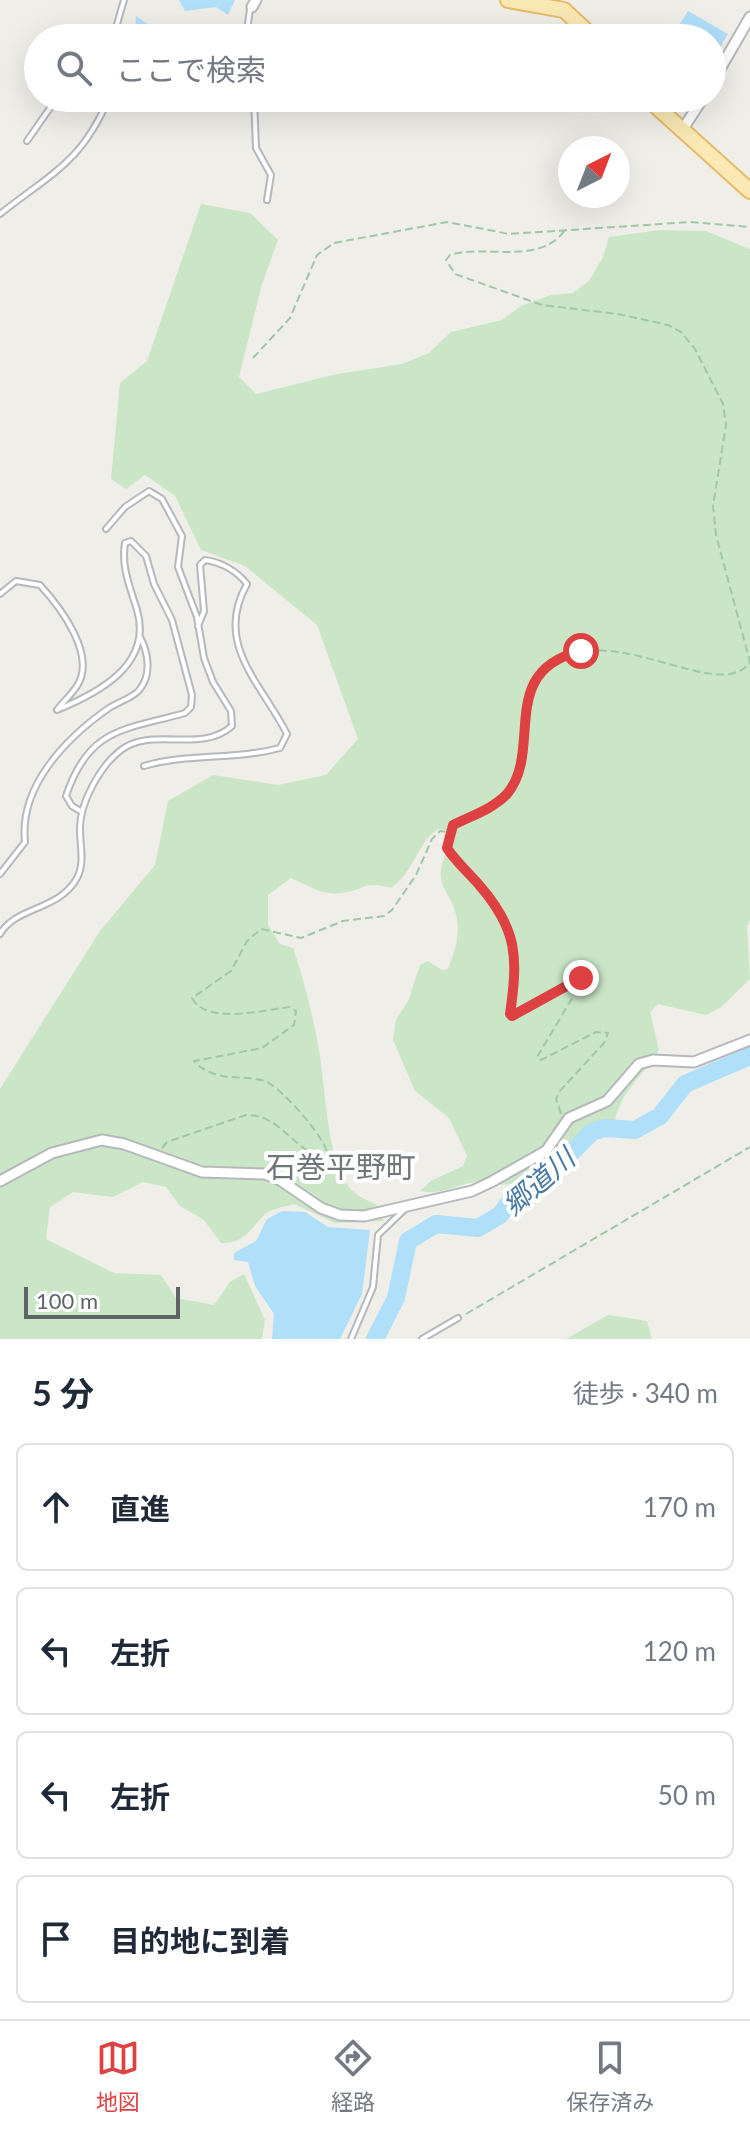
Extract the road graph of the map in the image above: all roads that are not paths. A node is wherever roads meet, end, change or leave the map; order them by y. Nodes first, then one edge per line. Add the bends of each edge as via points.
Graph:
1 (124, 0) edge
2 (508, 0) edge
3 (254, 3) edge
4 (564, 5) edge
5 (750, 17) edge
6 (114, 24) edge
7 (247, 24) edge
8 (581, 24) edge
9 (745, 37) edge
10 (726, 63) edge
11 (47, 112) edge
12 (103, 112) edge
13 (255, 112) edge
14 (661, 112) edge
15 (694, 112) edge
16 (681, 132) junction
17 (27, 141) dead end
18 (750, 191) edge
19 (267, 200) dead end
20 (0, 204) edge
21 (2, 212) edge
22 (106, 529) dead end
23 (0, 594) edge
24 (197, 629) junction
25 (140, 637) junction
26 (144, 766) dead end
27 (82, 812) junction
28 (0, 874) edge
29 (0, 934) edge
30 (750, 1040) edge
31 (0, 1181) edge
32 (405, 1208) junction
33 (458, 1318) road end
34 (351, 1339) edge
35 (422, 1339) edge

1 - 6 lane
2 - 4 main road
3 - 7 lane
4 - 8 main road
5 - 9 street
9 - 10 street
11 - 17 lane
12 - 21 lane via 94,135 70,162
13 - 19 lane via 256,148 271,175
14 - 16 main road
15 - 16 street
16 - 18 main road
20 - 21 lane
22 - 24 lane via 149,491 162,499 182,536 178,567
23 - 25 lane via 16,581 40,585 71,628 84,663 79,684 57,710 116,680
24 - 26 lane via 204,611 200,565 214,561 247,584 235,617 240,655 287,734 280,748 262,753
24 - 27 lane via 213,682 231,711 232,726 224,734 192,741 137,743 121,750 95,782
25 - 27 lane via 123,555 125,543 131,541 146,556 172,620 191,707 105,736 78,766 66,796
25 - 28 lane via 147,650 140,691 92,721 39,778 23,822 25,842
27 - 29 lane via 76,881 63,898 23,915
30 - 32 street via 694,1062 639,1064 607,1101 569,1118 546,1151 472,1191
31 - 32 street via 52,1153 113,1142 202,1172 265,1174 340,1215
32 - 34 lane via 378,1235 373,1287
33 - 35 lane

